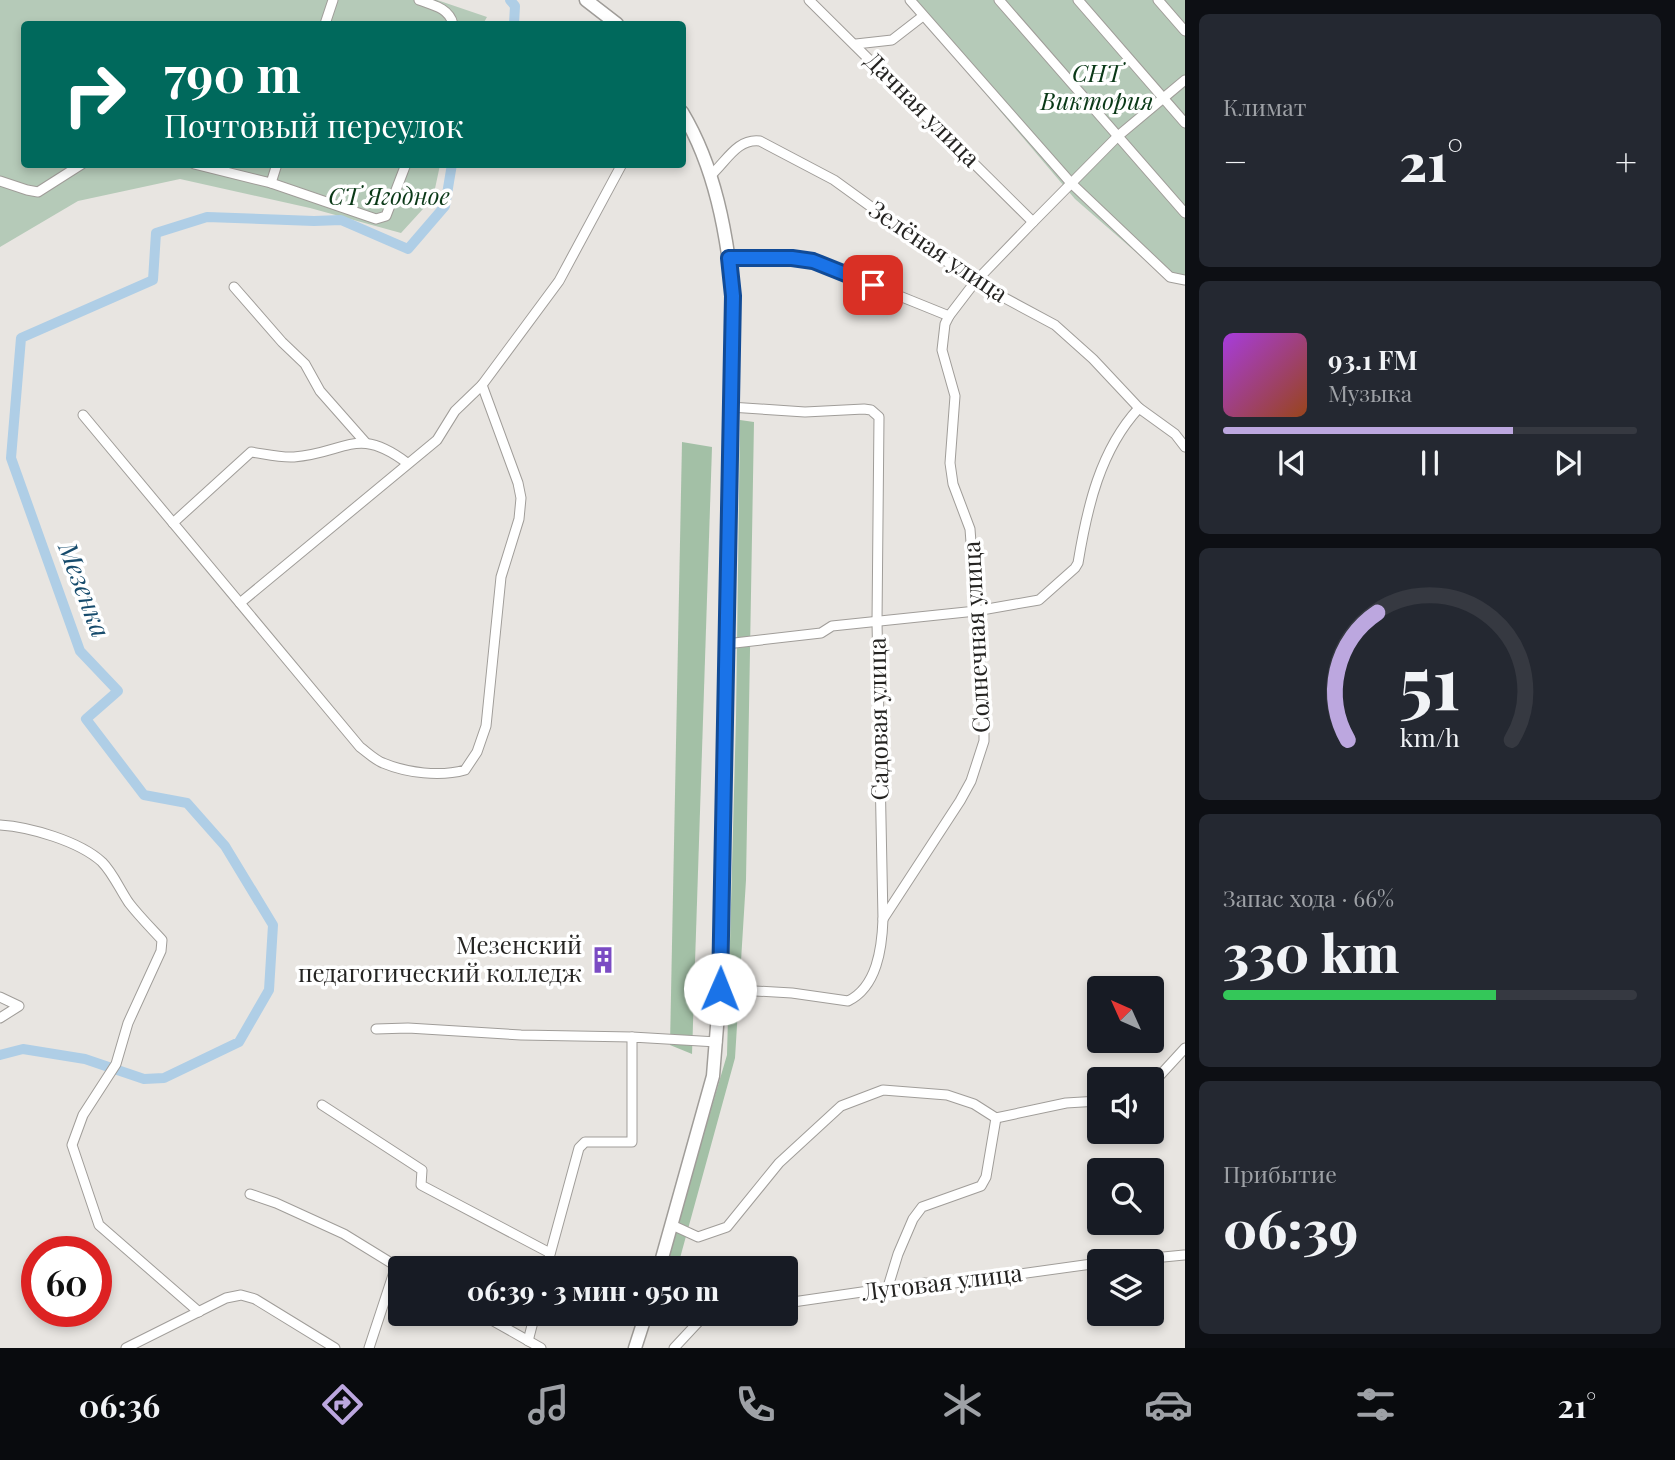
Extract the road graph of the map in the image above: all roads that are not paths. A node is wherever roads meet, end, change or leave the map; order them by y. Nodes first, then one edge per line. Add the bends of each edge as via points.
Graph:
1 (333, 0) edge
2 (419, 0) edge
3 (586, 0) edge
4 (809, 0) edge
5 (910, 0) edge
6 (999, 0) edge
7 (1078, 0) edge
8 (1158, 0) edge
9 (923, 16) junction
10 (326, 21) edge
11 (452, 21) edge
12 (613, 21) edge
13 (1185, 31) edge
14 (856, 44) junction
15 (1185, 80) edge
16 (1163, 97) junction
17 (686, 121) edge
18 (1185, 122) edge
19 (1118, 136) junction
20 (76, 168) edge
21 (210, 168) edge
22 (276, 168) edge
23 (404, 168) edge
24 (620, 168) edge
25 (710, 176) junction
26 (0, 181) edge
27 (271, 183) junction
28 (1072, 183) junction
29 (1185, 213) edge
30 (1033, 222) junction
31 (729, 258) junction
32 (1185, 280) edge
33 (975, 282) junction
34 (233, 287) dead end
35 (949, 316) junction
36 (482, 385) junction
37 (730, 407) junction
38 (1139, 408) junction
39 (83, 415) dead end
40 (365, 442) junction
41 (1185, 447) edge
42 (407, 463) junction
43 (173, 523) junction
44 (240, 603) junction
45 (976, 611) junction
46 (877, 622) junction
47 (726, 644) junction
48 (0, 825) edge
49 (883, 919) junction
50 (720, 989) junction
51 (0, 997) edge
52 (0, 1018) edge
53 (376, 1029) dead end
54 (632, 1037) junction
55 (717, 1042) junction
56 (1185, 1048) edge
57 (1164, 1071) edge
58 (1087, 1102) edge
59 (322, 1105) dead end
60 (996, 1118) junction
61 (250, 1194) dead end
62 (673, 1225) junction
63 (550, 1253) junction
64 (1184, 1255) edge
65 (549, 1256) edge
66 (663, 1256) edge
67 (1164, 1257) edge
68 (388, 1260) edge
69 (1087, 1265) edge
70 (887, 1290) junction
71 (388, 1297) edge
72 (798, 1301) edge
73 (199, 1312) junction
74 (502, 1326) edge
75 (532, 1326) edge
76 (642, 1326) edge
77 (695, 1326) edge
78 (528, 1341) junction
79 (126, 1348) edge
80 (335, 1348) edge
81 (369, 1348) edge
82 (541, 1348) edge
83 (635, 1348) edge
84 (674, 1348) edge

1 - 10 street
2 - 11 street via 449,14
3 - 12 main road
4 - 14 street, Дачная улица
5 - 9 street
6 - 19 street
7 - 16 street
8 - 13 street
9 - 14 street via 892,40
9 - 28 street
14 - 30 street, Дачная улица
15 - 16 street
16 - 18 street
16 - 19 street
17 - 25 main road
19 - 28 street
19 - 29 street
20 - 26 street via 38,192
21 - 27 street
22 - 27 street
23 - 27 street via 386,216 376,219
24 - 36 street via 559,281
25 - 31 main road
25 - 33 street, Зелёная улица via 741,144 760,141 834,180
28 - 30 street
28 - 32 street via 1170,277
30 - 33 street
31 - 35 street via 813,261
31 - 37 main road via 733,296
33 - 35 street
33 - 38 street, Зелёная улица via 1055,325
34 - 40 street via 305,364 320,391
35 - 45 street, Солнечная улица via 942,350 955,396 950,463 970,529
36 - 42 street via 455,411 437,440
36 - 44 street via 521,498 501,577 486,726 465,770 449,775 380,762 360,747
37 - 46 street, Садовая улица via 805,412 864,409 878,417
37 - 47 main road
38 - 41 street, Зелёная улица
38 - 45 street via 1111,447 1086,515 1075,568 1039,600
39 - 43 street
40 - 42 street via 389,450
40 - 43 street via 293,457 251,452
42 - 44 street
43 - 44 street
45 - 46 street
45 - 49 street, Солнечная улица via 984,718 979,760 960,802
46 - 47 street
46 - 49 street, Садовая улица
47 - 50 main road
48 - 73 street via 52,836 88,852 103,863 130,904 162,940 113,1068 83,1115 72,1145 99,1225
49 - 50 street, Садовая улица via 880,956 856,998 840,1001
50 - 55 main road
51 - 52 street via 19,1006
53 - 54 street
54 - 55 street
54 - 63 street via 632,1142 585,1142 579,1148
55 - 62 main road via 713,1076
56 - 57 street
58 - 60 street
59 - 63 street via 422,1170 421,1185
60 - 62 street via 947,1095 883,1090 841,1106 779,1163 727,1227 698,1237
60 - 70 street via 981,1186 922,1208 907,1233
61 - 68 street via 344,1234
62 - 66 main road
63 - 65 street
64 - 67 street
69 - 70 street, Луговая улица
70 - 72 street, Луговая улица
71 - 81 street
73 - 79 street
73 - 80 street via 241,1295
74 - 78 street
75 - 78 street
76 - 83 main road
77 - 84 street
78 - 82 street

